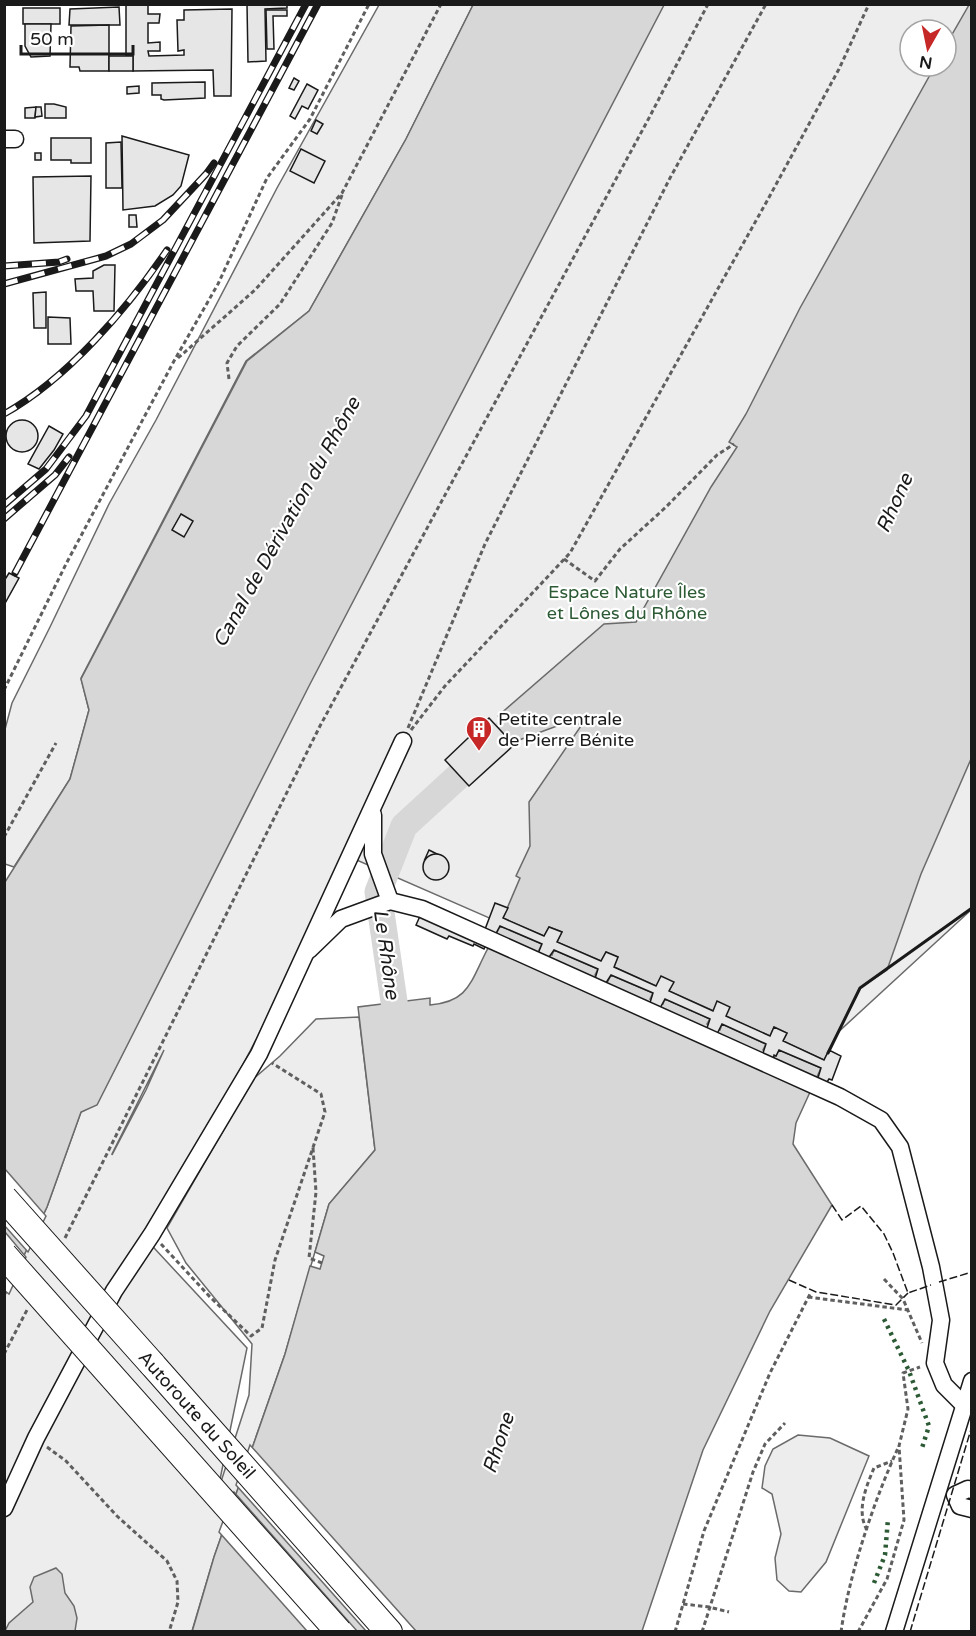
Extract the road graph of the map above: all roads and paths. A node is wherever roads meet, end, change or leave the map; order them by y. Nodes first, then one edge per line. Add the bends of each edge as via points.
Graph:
1 (369, 4) edge
2 (441, 4) edge
3 (708, 4) edge
4 (766, 4) edge
5 (869, 4) edge
6 (342, 193) junction
7 (174, 361) junction
8 (229, 379) dead end
9 (734, 444) dead end
10 (564, 559) junction
11 (4, 690) edge
12 (403, 741) junction
13 (56, 743) dead end
14 (373, 808) junction
15 (4, 837) edge
16 (390, 901) junction
17 (309, 950) junction
18 (259, 1054) junction
19 (313, 1146) junction
20 (4, 1198) edge
21 (152, 1234) junction
22 (63, 1242) dead end
23 (4, 1255) edge
24 (322, 1263) dead end
25 (884, 1278) dead end
26 (31, 1303) dead end
27 (908, 1310) junction
28 (4, 1354) edge
29 (935, 1363) junction
30 (972, 1381) edge
31 (964, 1406) junction
32 (785, 1423) dead end
33 (36, 1438) junction
34 (899, 1446) junction
35 (892, 1461) junction
36 (938, 1490) junction
37 (963, 1492) edge
38 (4, 1508) edge
39 (972, 1509) edge
40 (867, 1530) junction
41 (683, 1604) junction
42 (709, 1606) junction
43 (729, 1612) dead end
44 (895, 1628) edge
45 (169, 1632) edge
46 (339, 1632) edge
47 (389, 1632) edge
48 (675, 1632) edge
49 (702, 1632) edge
50 (841, 1632) edge
51 (858, 1632) edge

1 - 7 path via 310,119 267,178 218,284
2 - 6 path
3 - 22 path via 320,726
4 - 12 path via 670,178 490,534
5 - 10 path via 839,69 767,201
6 - 7 path via 255,290
6 - 8 path via 332,223 280,304 237,346 227,363
7 - 11 path
9 - 10 path via 717,455 620,549 595,581
10 - 12 path via 445,686
12 - 14 lane
13 - 15 path
14 - 16 lane via 374,854
14 - 17 lane
16 - 17 lane via 341,919
16 - 29 lane via 422,909 840,1097 881,1120 900,1148 931,1267 941,1320
17 - 18 lane
18 - 19 path via 321,1094 325,1112
18 - 21 lane
19 - 21 path via 275,1260 262,1328 251,1336
19 - 24 path via 316,1192 309,1258
20 - 47 highway, Autoroute du Soleil, bridge
21 - 33 lane via 114,1291
23 - 46 highway, Autoroute du Soleil, bridge
25 - 27 path
26 - 28 path
27 - 29 path via 922,1345
27 - 41 path via 809,1296 770,1373 704,1531
29 - 31 lane via 944,1385
29 - 34 path via 903,1373 908,1409
30 - 31 lane
31 - 36 lane
32 - 42 path via 765,1444 753,1472
33 - 38 lane
33 - 45 path via 66,1461 167,1561 177,1581 178,1602
34 - 35 path
34 - 51 path via 904,1520 888,1579
35 - 40 path
35 - 40 path via 874,1468 864,1493 863,1522
36 - 37 lane
36 - 44 lane
37 - 39 lane via 960,1506
40 - 50 path via 845,1603
41 - 42 path
41 - 48 path
42 - 43 path
42 - 49 path

